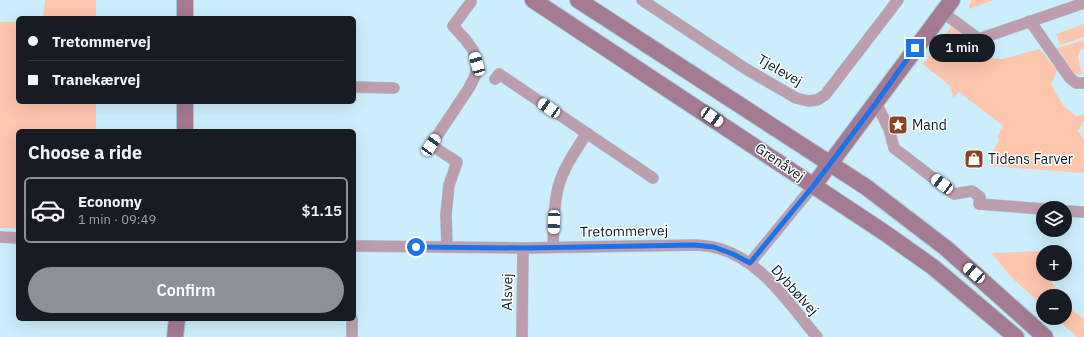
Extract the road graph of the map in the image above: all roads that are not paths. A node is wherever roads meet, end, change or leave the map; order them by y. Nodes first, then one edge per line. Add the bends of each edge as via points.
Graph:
1 (186, 0) edge
2 (533, 0) edge
3 (578, 0) edge
4 (642, 0) edge
5 (898, 0) edge
6 (471, 2) dead end
7 (1084, 3) edge
8 (947, 6) edge
9 (185, 16) edge
10 (1030, 21) junction
11 (495, 79) dead end
12 (1084, 83) edge
13 (356, 87) edge
14 (394, 88) dead end
15 (876, 103) junction
16 (185, 104) edge
17 (185, 129) edge
18 (587, 133) junction
19 (830, 163) junction
20 (653, 178) dead end
21 (814, 185) junction
22 (1036, 208) edge
23 (1072, 211) edge
24 (1084, 212) edge
25 (0, 237) edge
26 (16, 238) edge
27 (356, 246) edge
28 (447, 247) junction
29 (553, 247) junction
30 (523, 248) junction
31 (750, 263) junction
32 (177, 321) edge
33 (352, 321) edge
34 (175, 337) edge
35 (352, 337) edge
36 (522, 337) edge
37 (817, 337) edge
38 (1016, 337) edge
39 (1045, 337) edge

1 - 9 main road
2 - 21 main road, Grenåvej
3 - 19 main road, Grenåvej
4 - 5 street, Tjelevej via 746,69 796,98 808,101 817,100 825,95
6 - 28 street via 453,26 473,50 477,64 476,74 431,145 457,162 449,185 446,214
7 - 10 street
8 - 10 street via 979,39
8 - 15 main road
10 - 12 street via 1070,78 1076,83
11 - 18 street via 499,74
13 - 14 street
15 - 19 main road
15 - 22 street via 889,129 894,148 954,194 972,191 980,197 979,204
16 - 17 main road
18 - 20 street
18 - 29 street via 566,166 558,187 554,208
19 - 21 main road
19 - 39 main road, Grenåvej via 876,194 947,249
21 - 31 street
21 - 38 main road, Grenåvej via 932,267
23 - 24 street
25 - 26 street
27 - 28 street, Tretommervej
28 - 30 street, Tretommervej
29 - 30 street, Tretommervej
29 - 31 street, Tretommervej via 695,245 714,247
30 - 36 street, Alsvej
31 - 37 street, Dybbølvej via 771,282
32 - 34 main road
33 - 35 street

